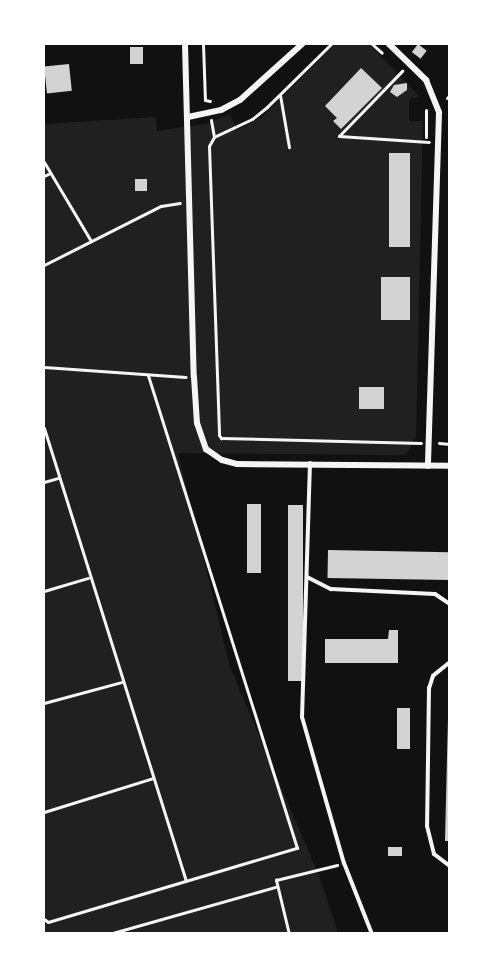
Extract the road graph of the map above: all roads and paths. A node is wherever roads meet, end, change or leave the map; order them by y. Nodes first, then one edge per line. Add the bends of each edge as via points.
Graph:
1 (185, 44) edge
2 (203, 44) edge
3 (302, 44) edge
4 (331, 44) edge
5 (372, 44) edge
6 (389, 44) edge
7 (385, 56) dead end
8 (394, 64) dead end
9 (402, 71) junction
10 (407, 76) dead end
11 (280, 95) junction
12 (425, 99) dead end
13 (216, 101) dead end
14 (188, 117) junction
15 (426, 142) junction
16 (437, 143) junction
17 (289, 147) dead end
18 (426, 154) dead end
19 (44, 162) edge
20 (50, 173) junction
21 (44, 177) edge
22 (189, 202) junction
23 (91, 242) junction
24 (44, 265) edge
25 (44, 367) edge
26 (148, 376) junction
27 (194, 377) junction
28 (44, 428) edge
29 (428, 443) junction
30 (450, 444) edge
31 (310, 462) junction
32 (428, 465) junction
33 (450, 466) edge
34 (58, 478) junction
35 (44, 482) edge
36 (306, 576) junction
37 (88, 578) junction
38 (44, 591) edge
39 (450, 604) edge
40 (450, 662) edge
41 (122, 682) junction
42 (44, 703) edge
43 (153, 778) junction
44 (44, 812) edge
45 (344, 863) junction
46 (450, 866) edge
47 (186, 880) junction
48 (275, 887) junction
49 (44, 919) edge
50 (109, 933) edge
51 (289, 933) edge
52 (372, 933) edge

1 - 14 street
2 - 13 path via 205,100
3 - 14 street via 240,100 221,110
4 - 11 path
5 - 7 path
6 - 16 street via 434,90 439,113
8 - 9 path
9 - 10 path
9 - 15 path via 339,136
11 - 17 path
11 - 29 path via 252,119 214,136 209,146 219,435
12 - 15 path
14 - 22 street
15 - 16 path
15 - 18 path
16 - 29 street
19 - 20 path
20 - 21 path
20 - 23 path
22 - 23 path via 161,206
22 - 27 street
23 - 24 path
25 - 26 path
26 - 27 path
26 - 47 path via 297,848
27 - 31 street via 201,440 214,456 237,464
28 - 34 path
29 - 30 path
29 - 32 street
31 - 32 street
31 - 36 lane
32 - 33 street
34 - 35 path
34 - 37 path
36 - 39 lane via 331,589 435,594
36 - 45 lane via 302,717
37 - 38 path
37 - 41 path
40 - 46 lane via 433,676 429,688 427,826 434,854
41 - 42 path
41 - 43 path
43 - 44 path
43 - 47 path
45 - 48 path via 276,880
45 - 52 lane
47 - 49 path
48 - 50 path
48 - 51 path

